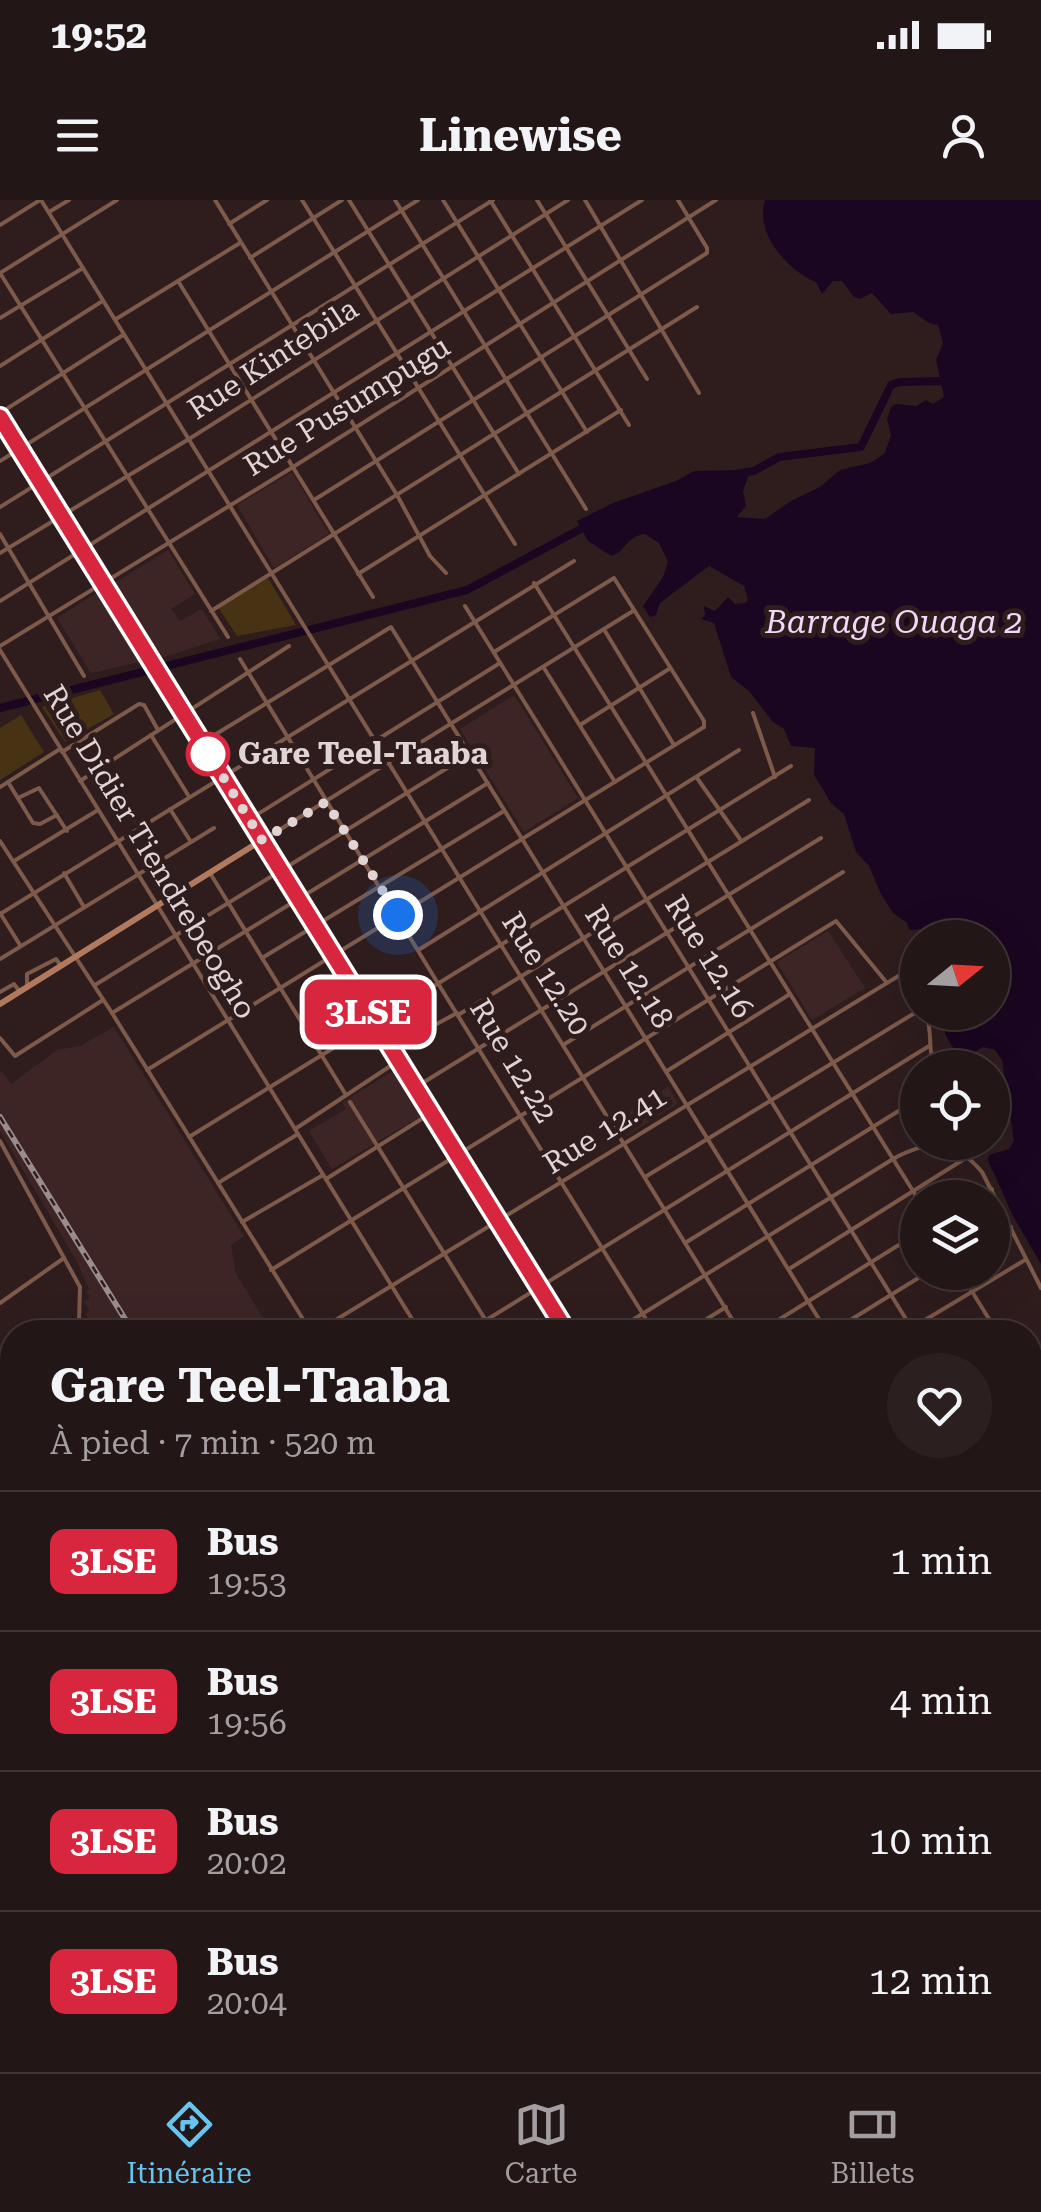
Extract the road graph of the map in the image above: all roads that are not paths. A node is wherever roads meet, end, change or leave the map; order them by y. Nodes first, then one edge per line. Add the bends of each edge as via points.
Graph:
1 (40, 200) edge
2 (69, 200) edge
3 (117, 200) edge
4 (215, 200) edge
5 (267, 200) edge
6 (302, 200) edge
7 (342, 200) edge
8 (349, 200) edge
9 (395, 200) edge
10 (418, 200) edge
11 (443, 200) edge
12 (491, 200) edge
13 (537, 200) edge
14 (568, 200) edge
15 (585, 200) edge
16 (642, 200) edge
17 (678, 200) edge
18 (716, 200) edge
19 (402, 210) junction
20 (48, 212) junction
21 (546, 214) junction
22 (688, 217) junction
23 (314, 218) junction
24 (457, 222) junction
25 (229, 224) junction
26 (0, 225) edge
27 (601, 226) junction
28 (368, 231) junction
29 (62, 234) junction
30 (512, 235) junction
31 (240, 243) junction
32 (423, 244) junction
33 (567, 248) junction
34 (335, 252) junction
35 (478, 256) junction
36 (250, 258) junction
37 (621, 260) junction
38 (389, 265) junction
39 (83, 268) junction
40 (533, 269) junction
41 (0, 273) edge
42 (444, 278) junction
43 (178, 281) junction
44 (588, 281) junction
45 (355, 286) junction
46 (500, 290) junction
47 (271, 292) junction
48 (642, 294) junction
49 (410, 298) junction
50 (104, 300) junction
51 (554, 302) junction
52 (20, 306) junction
53 (697, 307) dead end
54 (465, 312) junction
55 (608, 314) junction
56 (0, 318) edge
57 (115, 320) junction
58 (376, 320) junction
59 (520, 324) junction
60 (292, 325) junction
61 (663, 328) junction
62 (208, 331) junction
63 (432, 332) junction
64 (124, 334) junction
65 (575, 336) junction
66 (41, 341) junction
67 (487, 345) junction
68 (630, 349) junction
69 (397, 354) junction
70 (541, 358) junction
71 (313, 360) junction
72 (229, 364) junction
73 (0, 366) edge
74 (453, 366) junction
75 (146, 369) junction
76 (597, 371) junction
77 (63, 374) junction
78 (507, 379) junction
79 (648, 379) dead end
80 (418, 388) junction
81 (334, 392) junction
82 (562, 392) junction
83 (700, 393) dead end
84 (251, 399) junction
85 (474, 400) junction
86 (167, 404) junction
87 (85, 407) junction
88 (621, 410) junction
89 (528, 412) junction
90 (0, 415) edge
91 (438, 422) junction
92 (629, 425) dead end
93 (355, 427) junction
94 (272, 432) junction
95 (587, 432) junction
96 (494, 434) junction
97 (189, 440) junction
98 (106, 442) junction
99 (20, 450) junction
100 (554, 454) junction
101 (460, 456) junction
102 (0, 461) edge
103 (377, 461) junction
104 (294, 467) junction
105 (208, 471) junction
106 (519, 474) junction
107 (128, 478) junction
108 (40, 483) junction
109 (397, 495) junction
110 (484, 495) junction
111 (314, 500) junction
112 (229, 504) junction
113 (0, 506) edge
114 (147, 508) junction
115 (586, 509) dead end
116 (61, 514) junction
117 (0, 534) edge
118 (334, 534) junction
119 (420, 535) junction
120 (168, 542) junction
121 (515, 544) dead end
122 (8, 548) junction
123 (82, 548) junction
124 (0, 553) edge
125 (574, 561) dead end
126 (272, 573) junction
127 (446, 573) dead end
128 (358, 574) junction
129 (102, 581) junction
130 (30, 582) junction
131 (534, 583) junction
132 (372, 597) dead end
133 (0, 601) edge
134 (465, 606) dead end
135 (211, 611) junction
136 (633, 611) junction
137 (49, 614) junction
138 (553, 616) junction
139 (474, 620) junction
140 (604, 631) junction
141 (228, 637) dead end
142 (289, 646) dead end
143 (0, 648) edge
144 (574, 648) junction
145 (494, 652) junction
146 (240, 659) dead end
147 (413, 659) junction
148 (500, 663) junction
149 (328, 664) junction
150 (544, 668) junction
151 (669, 670) junction
152 (248, 672) junction
153 (84, 676) dead end
154 (514, 686) junction
155 (640, 688) junction
156 (350, 699) junction
157 (267, 702) junction
158 (439, 702) junction
159 (610, 706) junction
160 (183, 713) junction
161 (753, 713) dead end
162 (452, 723) junction
163 (580, 725) junction
164 (158, 730) junction
165 (151, 735) junction
166 (287, 736) junction
167 (375, 740) junction
168 (202, 743) junction
169 (674, 745) junction
170 (739, 750) dead end
171 (62, 751) junction
172 (470, 754) junction
173 (646, 762) junction
174 (389, 763) junction
175 (103, 766) junction
176 (792, 766) dead end
177 (221, 775) junction
178 (697, 778) junction
179 (775, 778) junction
180 (312, 780) junction
181 (80, 781) junction
182 (8, 782) junction
183 (615, 782) junction
184 (488, 783) junction
185 (0, 787) edge
186 (407, 792) junction
187 (188, 796) junction
188 (668, 796) junction
189 (18, 798) junction
190 (584, 800) junction
191 (810, 800) dead end
192 (326, 802) junction
193 (170, 808) junction
194 (98, 810) junction
195 (720, 810) junction
196 (504, 811) junction
197 (57, 815) junction
198 (249, 820) junction
199 (423, 822) junction
200 (139, 826) junction
201 (214, 828) dead end
202 (688, 829) junction
203 (68, 831) junction
204 (344, 831) junction
205 (606, 834) junction
206 (821, 838) dead end
207 (0, 840) edge
208 (117, 840) junction
209 (262, 840) junction
210 (523, 840) junction
211 (742, 841) junction
212 (191, 842) junction
213 (440, 849) junction
214 (362, 859) junction
215 (708, 860) junction
216 (14, 862) junction
217 (627, 867) junction
218 (280, 871) junction
219 (543, 872) junction
220 (843, 872) dead end
221 (64, 873) junction
222 (210, 873) junction
223 (137, 875) junction
224 (460, 878) junction
225 (380, 886) junction
226 (33, 893) junction
227 (730, 894) junction
228 (298, 899) junction
229 (646, 900) junction
230 (228, 902) junction
231 (564, 905) junction
232 (157, 906) junction
233 (84, 907) junction
234 (481, 912) junction
235 (0, 913) edge
236 (398, 915) junction
237 (54, 926) junction
238 (315, 927) junction
239 (750, 929) junction
240 (245, 932) junction
241 (174, 934) junction
242 (666, 934) junction
243 (584, 939) junction
244 (502, 944) junction
245 (20, 946) junction
246 (420, 949) junction
247 (333, 956) junction
248 (75, 957) junction
249 (0, 958) edge
250 (262, 958) junction
251 (771, 962) junction
252 (192, 963) junction
253 (687, 968) junction
254 (604, 972) junction
255 (900, 975) edge
256 (520, 976) junction
257 (439, 982) junction
258 (887, 983) junction
259 (94, 986) junction
260 (24, 989) junction
261 (281, 989) junction
262 (0, 992) edge
263 (790, 994) junction
264 (103, 1000) junction
265 (707, 1000) junction
266 (0, 1004) edge
267 (626, 1005) junction
268 (542, 1010) junction
269 (112, 1013) junction
270 (457, 1014) junction
271 (228, 1021) junction
272 (374, 1022) junction
273 (900, 1023) edge
274 (431, 1027) dead end
275 (812, 1029) junction
276 (930, 1030) edge
277 (729, 1032) junction
278 (646, 1038) junction
279 (0, 1040) edge
280 (563, 1045) junction
281 (929, 1046) junction
282 (479, 1050) junction
283 (930, 1050) edge
284 (321, 1056) junction
285 (398, 1060) junction
286 (833, 1062) junction
287 (750, 1067) junction
288 (147, 1070) junction
289 (666, 1071) junction
290 (583, 1078) junction
291 (268, 1088) junction
292 (415, 1088) junction
293 (852, 1094) junction
294 (346, 1095) junction
295 (770, 1100) junction
296 (350, 1102) dead end
297 (688, 1106) junction
298 (900, 1110) edge
299 (430, 1113) junction
300 (520, 1116) junction
301 (873, 1126) junction
302 (296, 1131) junction
303 (792, 1133) junction
304 (189, 1137) junction
305 (0, 1140) edge
306 (708, 1140) junction
307 (624, 1144) junction
308 (378, 1146) junction
309 (457, 1155) junction
310 (900, 1156) edge
311 (893, 1159) junction
312 (963, 1160) edge
313 (810, 1166) junction
314 (729, 1173) junction
315 (324, 1177) junction
316 (646, 1177) junction
317 (906, 1180) edge
318 (932, 1180) edge
319 (218, 1183) junction
320 (562, 1183) junction
321 (404, 1188) junction
322 (830, 1198) junction
323 (900, 1200) edge
324 (748, 1204) junction
325 (665, 1211) junction
326 (350, 1220) junction
327 (242, 1222) junction
328 (498, 1223) junction
329 (1011, 1227) edge
330 (850, 1231) junction
331 (768, 1236) junction
332 (685, 1242) junction
333 (900, 1245) edge
334 (602, 1249) junction
335 (445, 1255) junction
336 (64, 1258) junction
337 (1027, 1259) junction
338 (870, 1264) junction
339 (788, 1269) junction
340 (271, 1270) junction
341 (706, 1275) junction
342 (392, 1288) junction
343 (1041, 1288) edge
344 (540, 1289) junction
345 (900, 1290) edge
346 (972, 1292) junction
347 (890, 1296) junction
348 (0, 1302) edge
349 (809, 1302) junction
350 (726, 1307) junction
351 (643, 1314) junction
352 (78, 1320) edge
353 (305, 1320) edge
354 (335, 1320) edge
355 (412, 1320) edge
356 (485, 1320) edge
357 (488, 1320) edge
358 (559, 1320) edge
359 (633, 1320) edge
360 (647, 1320) edge
361 (705, 1320) edge
362 (733, 1320) edge
363 (779, 1320) edge
364 (821, 1320) edge
365 (849, 1320) edge
366 (906, 1320) edge
367 (929, 1320) edge
368 (990, 1320) edge

1 - 20 street, Rue 12.20
1 - 26 street
2 - 20 street
3 - 29 street
4 - 25 street
5 - 25 street
6 - 23 street
7 - 23 street
8 - 28 street
9 - 19 street
10 - 19 street
11 - 24 street
12 - 24 street
12 - 30 street
13 - 21 street
14 - 21 street, Rue Kintebila
15 - 27 street
16 - 27 street
17 - 22 street
18 - 22 street, Rue Pusumpugu
19 - 28 street
19 - 32 street
20 - 29 street, Rue 12.20
21 - 30 street, Rue Kintebila
21 - 33 street
22 - 37 street, Rue Pusumpugu
22 - 48 street via 708,250
23 - 34 street
23 - 36 street
24 - 32 street
24 - 35 street
25 - 31 street
27 - 33 street
27 - 37 street
28 - 34 street
28 - 38 street
29 - 39 street, Rue 12.20
29 - 41 street
30 - 35 street, Rue Kintebila
30 - 40 street
31 - 36 street
31 - 43 street
32 - 38 street
32 - 42 street
33 - 40 street
33 - 44 street
34 - 45 street
34 - 47 street
35 - 42 street, Rue Kintebila
35 - 46 street
36 - 47 street
37 - 44 street, Rue Pusumpugu
37 - 48 street
38 - 45 street
38 - 49 street
39 - 50 street, Rue 12.20
39 - 52 street
40 - 46 street
40 - 51 street
41 - 52 street
42 - 49 street, Rue Kintebila
42 - 54 street
43 - 57 street
43 - 62 street
44 - 51 street, Rue Pusumpugu
44 - 55 street
45 - 58 street
45 - 60 street
46 - 54 street
46 - 59 street
47 - 60 street
47 - 62 street
48 - 55 street
48 - 61 street
49 - 58 street, Rue Kintebila
49 - 63 street
50 - 57 street, Rue 12.20
50 - 66 street
51 - 59 street, Rue Pusumpugu
51 - 65 street
52 - 56 street
52 - 66 street
53 - 61 street
54 - 63 street
54 - 67 street
55 - 65 street
55 - 68 street
57 - 64 street, Rue 12.20
58 - 69 street
58 - 71 street, Rue Kintebila
59 - 67 street, Rue Pusumpugu
59 - 70 street
60 - 71 street
60 - 72 street
61 - 68 street
61 - 83 street
62 - 72 street
62 - 75 street
63 - 69 street
63 - 74 street
64 - 75 street, Rue 12.20
64 - 77 street
65 - 70 street
65 - 76 street
66 - 73 street
66 - 77 street
67 - 74 street, Rue Pusumpugu
67 - 78 street
68 - 76 street
68 - 79 street
69 - 80 street
69 - 81 street
70 - 78 street
70 - 82 street
71 - 81 street
71 - 84 street, Rue Kintebila
72 - 84 street
72 - 86 street
74 - 80 street, Rue Pusumpugu
74 - 85 street
75 - 86 street, Rue 12.20
75 - 87 street
76 - 82 street
76 - 88 street
77 - 87 street
77 - 90 street
78 - 85 street
78 - 89 street
80 - 91 street
80 - 93 street, Rue Pusumpugu
81 - 93 street
81 - 94 street
82 - 89 street
82 - 95 street
84 - 94 street
84 - 97 street, Rue Kintebila
85 - 91 street
85 - 96 street
86 - 97 street, Rue 12.20
86 - 98 street
87 - 98 street
87 - 99 street
88 - 92 street
88 - 95 street
89 - 96 street
89 - 100 street
90 - 99 main road
91 - 101 street
91 - 103 street
93 - 103 street
93 - 104 street, Rue Pusumpugu
94 - 104 street
94 - 105 street
95 - 100 street
96 - 101 street
96 - 106 street
97 - 105 street, Rue 12.20
97 - 107 street, Rue Kintebila
98 - 107 street
98 - 108 street
99 - 102 street
99 - 108 main road
100 - 106 street
100 - 115 street
101 - 109 street
101 - 110 street
103 - 109 street
103 - 111 street
104 - 111 street
104 - 112 street, Rue Pusumpugu
105 - 112 street, Rue 12.20
105 - 114 street
106 - 110 street
107 - 114 street
107 - 116 street, Rue Kintebila
108 - 113 street
108 - 116 main road
109 - 118 street
109 - 119 street
110 - 119 street
110 - 121 street
111 - 118 street
112 - 120 street, Rue Pusumpugu
112 - 126 street, Rue 12.20
114 - 120 street
114 - 123 street
116 - 122 street, Rue Kintebila
116 - 123 main road
117 - 122 street
118 - 126 street
118 - 128 street
119 - 127 street
119 - 128 street
120 - 129 street, Rue Pusumpugu
120 - 135 street
122 - 124 street, Rue Kintebila
122 - 130 street
123 - 129 main road
123 - 130 street
125 - 131 street
126 - 135 street
126 - 149 street, Rue 12.20
128 - 132 street
129 - 137 street, Rue Pusumpugu
129 - 160 main road
130 - 133 street
130 - 137 street
131 - 138 street
131 - 139 street
134 - 139 street, Rue 12.16
135 - 141 street
136 - 138 street via 613,578
136 - 140 street
136 - 151 street
137 - 143 street, Rue Pusumpugu
137 - 153 street
138 - 144 street
138 - 145 street
139 - 145 street, Rue 12.16
139 - 147 street
140 - 144 street
140 - 155 street
142 - 152 street
143 - 171 street, Rue Didier Tiendrebeogho
144 - 150 street
144 - 159 street
145 - 148 street, Rue 12.16
146 - 152 street, Rue 12.22
147 - 149 street, Rue 12.18 via 391,627
147 - 156 street
147 - 158 street, Rue 12.18
148 - 154 street, Rue 12.16
148 - 158 street
149 - 156 street, Rue 12.20
149 - 157 street
150 - 154 street
150 - 163 street
151 - 155 street
151 - 169 street via 704,724
152 - 157 street, Rue 12.22
152 - 160 street
154 - 162 street
154 - 190 street, Rue 12.16
155 - 159 street
155 - 169 street
156 - 166 street
156 - 167 street, Rue 12.20
157 - 166 street, Rue 12.22
157 - 168 street
158 - 162 street, Rue 12.18
158 - 167 street
159 - 163 street
159 - 173 street
160 - 164 street
160 - 168 main road
161 - 179 street
162 - 172 street, Rue 12.18
162 - 174 street
163 - 183 street
164 - 165 street
164 - 171 street via 139,704
165 - 175 street
165 - 187 street
166 - 177 street
166 - 180 street, Rue 12.22
167 - 174 street, Rue 12.20
167 - 180 street
168 - 177 main road
169 - 173 street
170 - 178 street
171 - 181 street, Rue Didier Tiendrebeogho
171 - 182 street
172 - 184 street, Rue 12.18
172 - 186 street
173 - 183 street
173 - 188 street
174 - 186 street, Rue 12.20
174 - 192 street
175 - 181 street
175 - 200 street
176 - 179 street
177 - 187 street
177 - 198 main road
178 - 188 street
178 - 195 street
179 - 195 street
180 - 192 street, Rue 12.22
180 - 198 street
181 - 194 street, Rue Didier Tiendrebeogho
182 - 185 street
182 - 189 street
183 - 190 street
184 - 196 street, Rue 12.18
184 - 199 street
186 - 199 street, Rue 12.20
186 - 204 street
187 - 193 street
188 - 202 street
188 - 205 street
189 - 197 street via 36,824
189 - 197 street via 40,788
190 - 205 street, Rue 12.16
190 - 210 street
191 - 211 street
192 - 204 street, Rue 12.22
192 - 209 street
193 - 200 street
193 - 212 street
194 - 203 street
194 - 208 street, Rue Didier Tiendrebeogho
195 - 202 street
195 - 211 street
196 - 210 street, Rue 12.18
196 - 213 street
197 - 203 street
198 - 209 main road
199 - 213 street, Rue 12.20
199 - 214 street
200 - 208 street
201 - 212 street
202 - 215 street
202 - 217 street
203 - 216 street
204 - 214 street, Rue 12.22
204 - 218 street
205 - 217 street, Rue 12.16
205 - 219 street
206 - 227 street
207 - 216 street
208 - 221 street
208 - 223 street, Rue Didier Tiendrebeogho
209 - 218 main road
209 - 222 main road
210 - 219 street, Rue 12.18
210 - 224 street
211 - 215 street
212 - 223 street
213 - 224 street, Rue 12.20
213 - 225 street
214 - 225 street, Rue 12.22
214 - 228 street
215 - 227 street
215 - 229 street
216 - 226 street
217 - 229 street, Rue 12.16
217 - 231 street
218 - 228 main road
218 - 230 street
219 - 231 street, Rue 12.18
219 - 234 street
220 - 239 street
221 - 226 street
221 - 233 street
222 - 230 street
222 - 232 main road
223 - 232 street, Rue Didier Tiendrebeogho
223 - 233 street
224 - 234 street, Rue 12.20
224 - 236 street
225 - 236 street, Rue 12.22
225 - 238 street
226 - 235 street
226 - 237 street
227 - 239 street
227 - 242 street
228 - 238 main road
228 - 240 street
229 - 242 street, Rue 12.16
229 - 243 street
230 - 240 street
230 - 241 street
231 - 243 street, Rue 12.18
231 - 244 street
232 - 241 street, Rue Didier Tiendrebeogho
232 - 248 main road
233 - 237 street
234 - 244 street, Rue 12.20
234 - 246 street
235 - 245 street
236 - 246 street, Rue 12.22
236 - 247 street
237 - 245 street
237 - 248 street
238 - 247 main road
238 - 250 street
239 - 251 street
239 - 253 street
240 - 250 street
240 - 252 street
241 - 252 street, Rue Didier Tiendrebeogho
241 - 259 street
242 - 253 street, Rue 12.16
242 - 254 street
243 - 254 street, Rue 12.18
243 - 256 street
244 - 256 street, Rue 12.20
244 - 257 street
245 - 249 street
246 - 257 street, Rue 12.22
247 - 261 street
247 - 272 main road
248 - 259 street
248 - 260 main road
250 - 261 street
251 - 258 street via 838,921
251 - 263 street
251 - 265 street
252 - 269 street
252 - 271 street, Rue Didier Tiendrebeogho
253 - 265 street, Rue 12.16
253 - 267 street
254 - 267 street, Rue 12.18
254 - 268 street
255 - 258 street, Rue 12.41
256 - 268 street, Rue 12.20
256 - 270 street
257 - 270 street, Rue 12.22
257 - 272 street
258 - 275 street, Rue 12.41
259 - 264 street
260 - 262 street via 14,984
260 - 266 main road
261 - 271 street
261 - 284 street
263 - 275 street
263 - 277 street
264 - 269 street
264 - 279 street via 15,1056
265 - 277 street, Rue 12.16
265 - 278 street
267 - 278 street, Rue 12.18
267 - 280 street
268 - 280 street, Rue 12.20
268 - 282 street
269 - 288 street
270 - 274 street
270 - 282 street, Rue 12.22
271 - 288 street
271 - 291 street, Rue Didier Tiendrebeogho
272 - 284 street
272 - 285 main road
273 - 286 street
275 - 286 street
275 - 287 street, Rue 12.41
276 - 281 street
277 - 287 street, Rue 12.16
277 - 289 street
278 - 289 street, Rue 12.18
278 - 290 street
280 - 290 street, Rue 12.20
281 - 283 street
281 - 293 street
282 - 292 street
282 - 300 street, Rue 12.22
284 - 291 street
284 - 294 street
285 - 292 main road
285 - 294 street
286 - 293 street
286 - 295 street
287 - 295 street, Rue 12.16
287 - 297 street, Rue 12.41
288 - 304 street
289 - 297 street, Rue 12.18
290 - 300 street
290 - 307 street, Rue 12.20
291 - 302 street, Rue Didier Tiendrebeogho
291 - 304 street
292 - 299 main road
293 - 301 street
293 - 303 street
294 - 302 street
295 - 303 street, Rue 12.16
295 - 306 street
296 - 308 street
297 - 306 street, Rue 12.18
297 - 307 street, Rue 12.41
298 - 301 street
299 - 308 street
299 - 309 main road
300 - 309 street
300 - 320 street, Rue 12.22
301 - 311 street
301 - 313 street
302 - 315 street, Rue Didier Tiendrebeogho
302 - 319 street
303 - 313 street, Rue 12.16
303 - 314 street
304 - 319 street
305 - 336 street
306 - 314 street, Rue 12.18
306 - 316 street
307 - 316 street, Rue 12.20
307 - 320 street, Rue 12.41
308 - 315 street
308 - 321 street
309 - 321 street
309 - 328 main road
310 - 311 street
311 - 317 street
311 - 322 street
312 - 318 street
313 - 322 street, Rue 12.16
313 - 324 street
314 - 324 street, Rue 12.18
314 - 325 street
315 - 326 street, Rue Didier Tiendrebeogho
315 - 327 street
316 - 325 street, Rue 12.20
319 - 327 street
320 - 328 street, Rue 12.41
320 - 334 street, Rue 12.22
321 - 326 street
321 - 335 street
322 - 330 street, Rue 12.16
322 - 331 street
323 - 330 street
324 - 331 street, Rue 12.18
324 - 332 street
325 - 332 street, Rue 12.20
325 - 334 street
326 - 340 street
326 - 342 street, Rue Didier Tiendrebeogho
327 - 340 street
328 - 335 street, Rue 12.41
328 - 344 main road
329 - 337 street
330 - 338 street, Rue 12.16
330 - 339 street
331 - 339 street, Rue 12.18
331 - 341 street
332 - 341 street, Rue 12.20
333 - 338 street
334 - 344 street
334 - 351 street, Rue 12.22
335 - 342 street, Rue 12.41
335 - 356 street
336 - 348 street
336 - 352 street via 80,1287
337 - 343 street
337 - 346 street
338 - 347 street, Rue 12.16
338 - 349 street
339 - 349 street, Rue 12.18
340 - 353 street
341 - 350 street, Rue 12.20
341 - 351 street
342 - 354 street, Rue 12.41
342 - 355 street, Rue Didier Tiendrebeogho
344 - 357 street
344 - 358 main road
345 - 347 street
346 - 367 street
346 - 368 street
347 - 365 street
347 - 366 street, Rue 12.16
349 - 363 street
349 - 364 street, Rue 12.18
350 - 361 street
350 - 362 street, Rue 12.20
351 - 359 street
351 - 360 street, Rue 12.22

